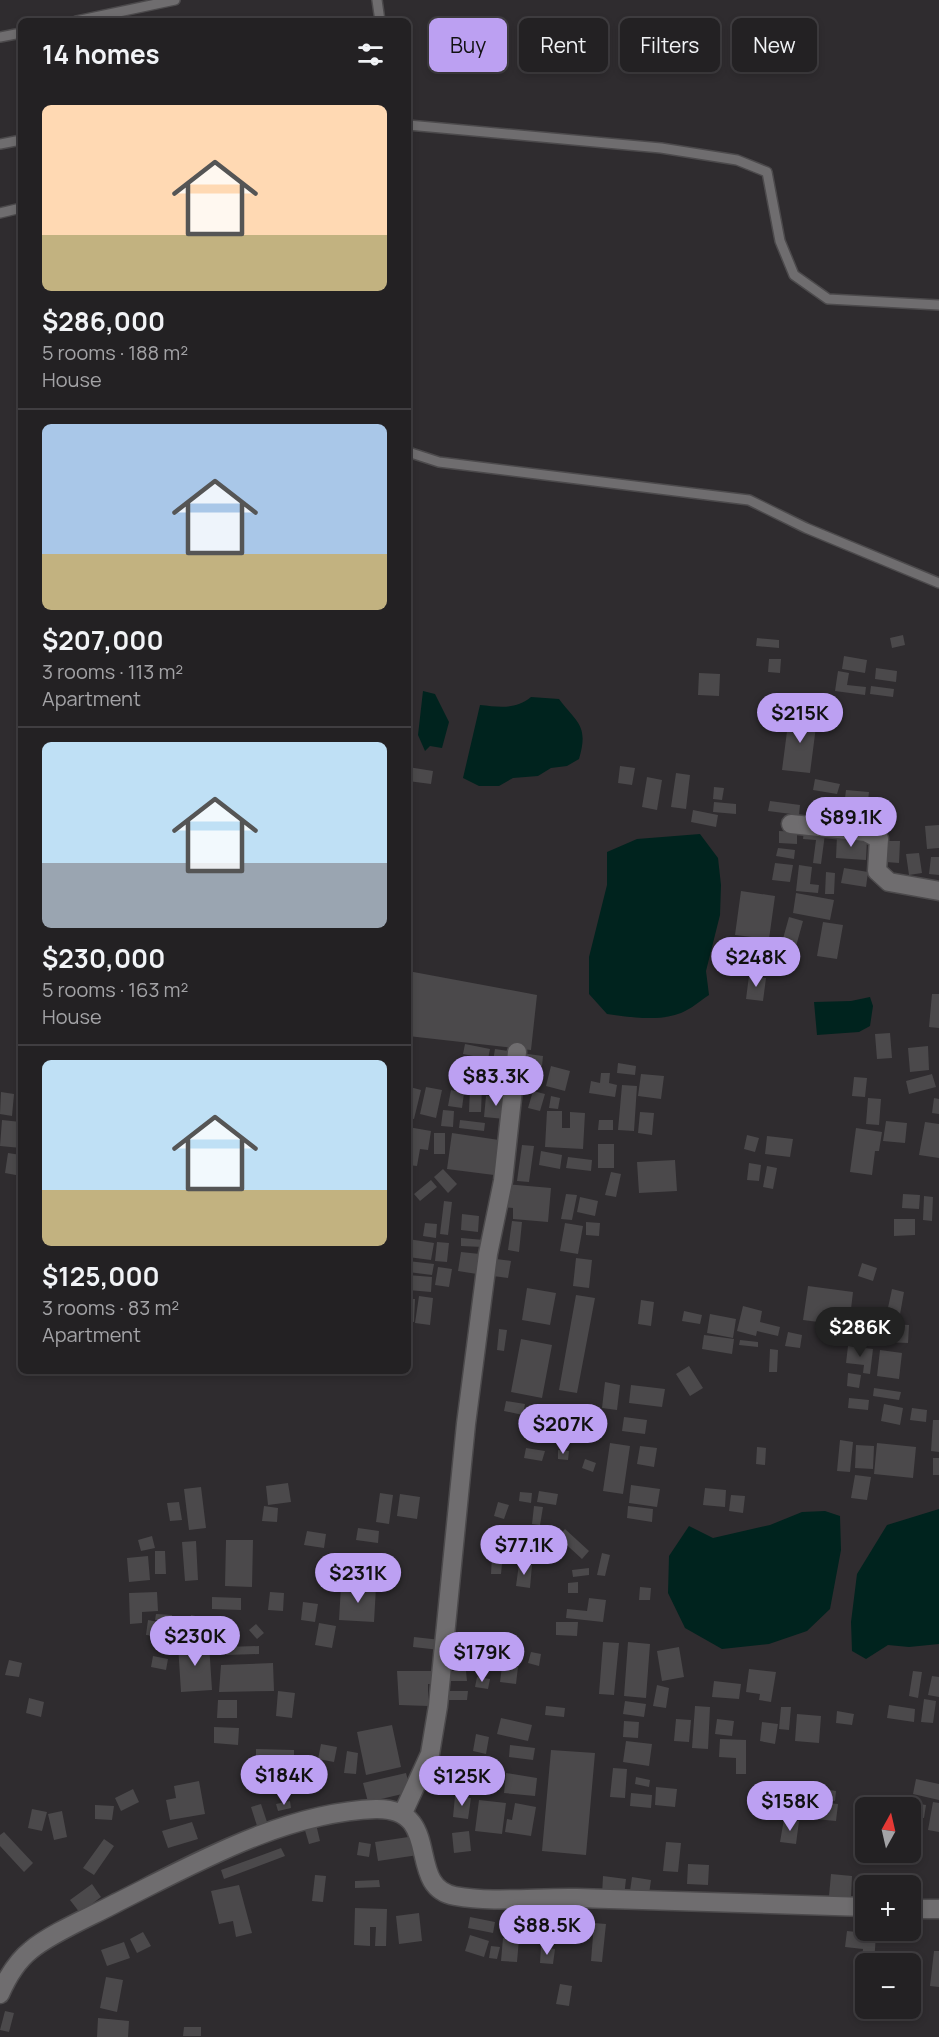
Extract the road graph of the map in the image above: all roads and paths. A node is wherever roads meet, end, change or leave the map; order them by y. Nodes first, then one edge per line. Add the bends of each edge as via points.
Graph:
1 (175, 0) edge
2 (377, 0) edge
3 (90, 18) edge
4 (380, 18) edge
5 (18, 34) edge
6 (0, 37) edge
7 (411, 125) edge
8 (18, 141) edge
9 (0, 144) edge
10 (18, 209) edge
11 (0, 213) edge
12 (939, 305) edge
13 (411, 453) edge
14 (939, 583) edge
15 (791, 824) dead end
16 (939, 891) edge
17 (517, 1052) dead end
18 (403, 1813) junction
19 (855, 1907) edge
20 (921, 1908) edge
21 (939, 1909) edge
22 (0, 1994) edge

1 - 3 lane
2 - 4 lane
5 - 6 lane
7 - 12 lane via 661,148 736,160 767,172 780,241 794,275 828,299
8 - 9 lane
10 - 11 lane
13 - 14 lane via 439,462 749,500
15 - 16 street via 866,832 879,839 877,871 889,882
17 - 18 street via 503,1181 488,1254 466,1424 438,1706 430,1754
18 - 19 street via 416,1827 434,1886 464,1898
18 - 22 street via 378,1809 328,1815 282,1827 221,1852 30,1950 8,1976
20 - 21 street

